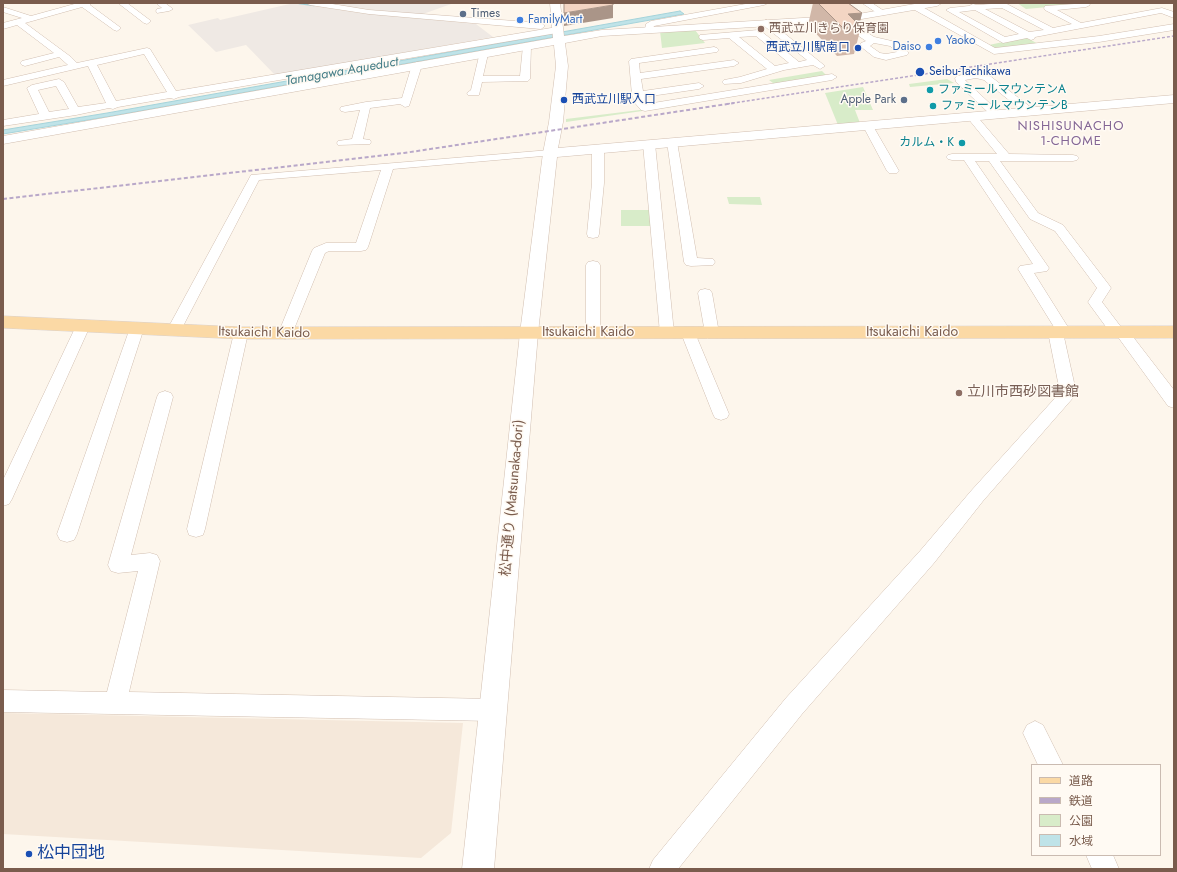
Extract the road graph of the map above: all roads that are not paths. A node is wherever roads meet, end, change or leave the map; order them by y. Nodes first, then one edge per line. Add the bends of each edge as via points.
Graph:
1 (122, 3) edge
2 (310, 3) edge
3 (555, 3) edge
4 (764, 3) edge
5 (866, 3) edge
6 (937, 3) edge
7 (1167, 3) edge
8 (85, 4) edge
9 (972, 5) edge
10 (916, 7) junction
11 (1090, 7) edge
12 (1174, 7) edge
13 (3, 9) edge
14 (883, 12) junction
15 (1174, 14) edge
16 (30, 18) junction
17 (840, 19) junction
18 (1107, 19) junction
19 (147, 21) dead end
20 (18, 22) junction
21 (766, 23) junction
22 (1079, 25) junction
23 (3, 26) edge
24 (696, 27) junction
25 (1174, 27) edge
26 (117, 28) dead end
27 (649, 29) junction
28 (1051, 30) junction
29 (558, 33) junction
30 (1137, 33) junction
31 (731, 35) junction
32 (1028, 35) junction
33 (703, 37) junction
34 (1003, 40) junction
35 (872, 41) dead end
36 (134, 44) dead end
37 (981, 44) junction
38 (1046, 45) junction
39 (527, 46) junction
40 (714, 50) junction
41 (60, 54) junction
42 (483, 54) junction
43 (111, 58) junction
44 (814, 62) junction
45 (25, 63) dead end
46 (91, 63) junction
47 (734, 63) junction
48 (417, 65) junction
49 (797, 65) junction
50 (74, 66) junction
51 (774, 70) junction
52 (757, 75) junction
53 (636, 77) junction
54 (478, 80) junction
55 (3, 83) edge
56 (772, 86) junction
57 (472, 94) dead end
58 (637, 94) junction
59 (174, 96) junction
60 (1174, 99) edge
61 (366, 105) junction
62 (113, 106) junction
63 (345, 109) dead end
64 (1029, 111) junction
65 (76, 112) junction
66 (996, 114) junction
67 (971, 116) junction
68 (46, 117) junction
69 (3, 123) edge
70 (868, 126) junction
71 (3, 140) edge
72 (672, 142) junction
73 (342, 143) dead end
74 (648, 144) junction
75 (598, 149) junction
76 (550, 153) junction
77 (952, 157) dead end
78 (967, 157) junction
79 (998, 157) junction
80 (1073, 158) dead end
81 (872, 162) dead end
82 (388, 166) junction
83 (596, 229) dead end
84 (708, 262) dead end
85 (593, 265) dead end
86 (705, 293) dead end
87 (3, 322) edge
88 (83, 326) junction
89 (137, 328) junction
90 (174, 330) junction
91 (1060, 332) junction
92 (1119, 332) junction
93 (1174, 332) edge
94 (241, 333) junction
95 (529, 333) junction
96 (593, 333) junction
97 (667, 333) junction
98 (688, 333) junction
99 (712, 333) junction
100 (285, 334) junction
101 (165, 397) dead end
102 (1174, 402) edge
103 (721, 414) dead end
104 (3, 499) edge
105 (196, 529) dead end
106 (67, 534) dead end
107 (3, 701) edge
108 (116, 702) junction
109 (494, 710) junction
110 (1034, 733) dead end
111 (1050, 764) edge
112 (1100, 856) edge
113 (478, 869) edge
114 (662, 869) edge
115 (1106, 869) edge

1 - 19 street
2 - 29 street via 393,14 533,26
3 - 29 street, 松中通り (Matsunaka-dori)
4 - 27 street via 651,24 648,26
5 - 14 street
6 - 10 street
7 - 12 street
8 - 16 street
8 - 26 street
9 - 28 street via 1003,5
9 - 32 street
9 - 34 street via 950,10
10 - 14 street
10 - 37 street
11 - 18 street
11 - 22 street via 1048,8
13 - 16 street
14 - 17 street
15 - 18 street via 1162,10
16 - 20 street
17 - 21 street
17 - 35 street
18 - 22 street
18 - 30 street
20 - 23 street
20 - 41 street
21 - 24 street
21 - 44 street
22 - 28 street
24 - 27 street
24 - 33 street
25 - 30 street
27 - 29 street
28 - 32 street
29 - 39 street
29 - 59 street
29 - 76 street, 松中通り (Matsunaka-dori) via 562,66
30 - 38 street
31 - 33 street
31 - 49 street via 758,33
31 - 51 street
32 - 34 street
32 - 38 street
33 - 40 street
34 - 37 street
36 - 43 street via 116,50
37 - 38 street via 994,51
39 - 42 street
39 - 54 street via 525,79
40 - 47 street
40 - 53 street via 636,60
41 - 45 street
41 - 50 street
42 - 48 street
42 - 54 street
43 - 46 street
43 - 59 street via 147,51
44 - 49 street
44 - 56 street via 832,76
46 - 50 street
46 - 62 street
47 - 52 street
47 - 53 street
48 - 61 street via 405,102
48 - 71 street
49 - 51 street
50 - 55 street
51 - 52 street
52 - 56 street
52 - 58 street via 716,84
53 - 58 street
54 - 57 street via 475,93
56 - 58 street via 645,108
59 - 62 street
60 - 64 street
61 - 63 street
61 - 73 street via 362,142
62 - 65 street
64 - 66 street
64 - 66 street via 987,78 976,75 960,78 961,82
65 - 68 street
65 - 68 street via 59,82 32,88
66 - 67 street
67 - 70 street
67 - 79 street
68 - 69 street
70 - 72 street
70 - 81 street via 890,166
72 - 74 street
72 - 84 street via 691,262
74 - 75 street
74 - 97 street
75 - 76 street
75 - 83 street via 602,183
76 - 82 street
76 - 95 street, 松中通り (Matsunaka-dori)
77 - 78 street
78 - 79 street
78 - 91 street via 1042,268 1025,269
79 - 80 street
79 - 92 street via 1034,216 1059,228 1104,288 1095,302
82 - 90 street via 255,177
82 - 100 street via 361,247 326,247 319,251
85 - 96 street
86 - 99 street
87 - 88 main road, Itsukaichi Kaido
88 - 89 main road, Itsukaichi Kaido
88 - 104 street
89 - 90 main road, Itsukaichi Kaido
89 - 106 street
90 - 94 main road, Itsukaichi Kaido
91 - 92 main road, Itsukaichi Kaido
91 - 99 main road, Itsukaichi Kaido
91 - 114 street via 1067,386 1064,399 794,706
92 - 93 main road, Itsukaichi Kaido
92 - 102 street
94 - 100 main road, Itsukaichi Kaido
94 - 105 street
95 - 96 main road, Itsukaichi Kaido
95 - 100 main road, Itsukaichi Kaido
95 - 109 street, 松中通り (Matsunaka-dori)
96 - 97 main road, Itsukaichi Kaido
97 - 98 main road, Itsukaichi Kaido
98 - 99 main road, Itsukaichi Kaido
98 - 103 street
101 - 108 street via 118,565 150,561
107 - 108 street
108 - 109 street
109 - 113 street, 松中通り (Matsunaka-dori)
110 - 111 street
112 - 115 street

